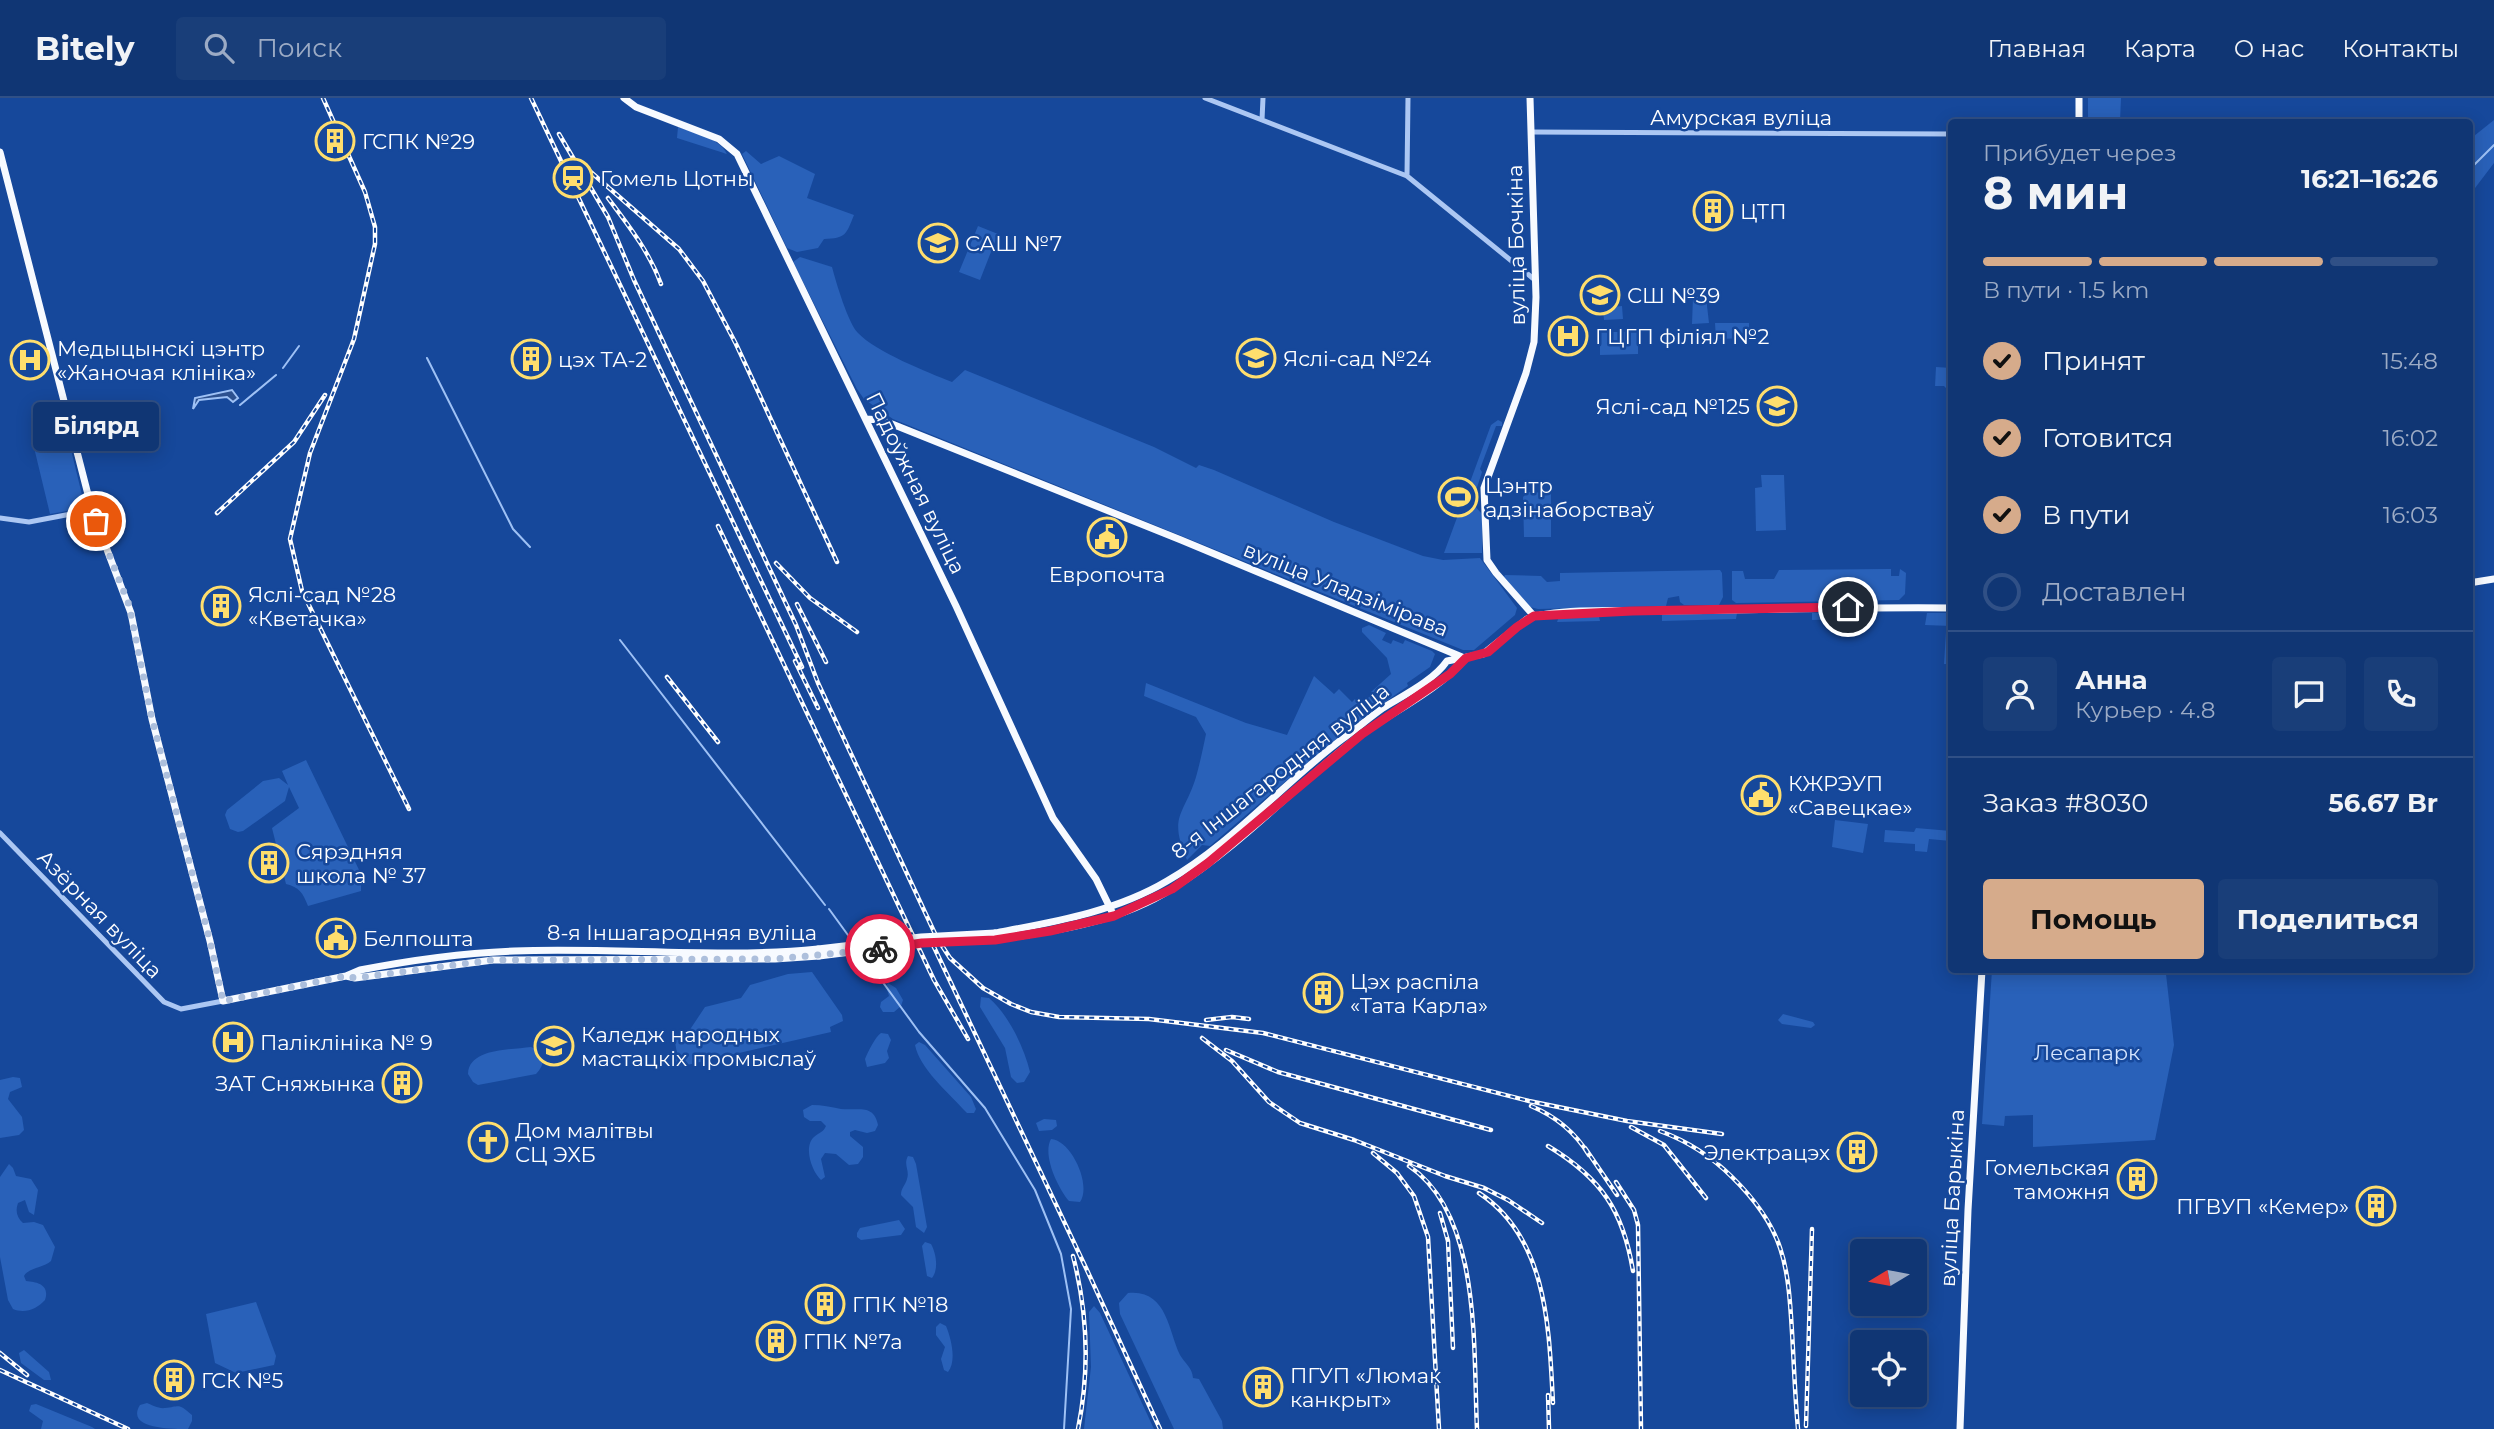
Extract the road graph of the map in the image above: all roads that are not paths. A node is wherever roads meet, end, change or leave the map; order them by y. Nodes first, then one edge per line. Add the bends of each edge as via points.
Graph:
1 (624, 98) edge
2 (1205, 98) edge
3 (1263, 98) edge
4 (1408, 98) edge
5 (1530, 98) edge
6 (2079, 98) edge
7 (2079, 119) edge
8 (1262, 120) junction
9 (1531, 132) junction
10 (1948, 134) edge
11 (0, 152) edge
12 (1407, 176) junction
13 (1535, 281) junction
14 (866, 418) junction
15 (92, 510) junction
16 (0, 518) edge
17 (2494, 579) edge
18 (2473, 582) edge
19 (1948, 608) edge
20 (1534, 616) junction
21 (1441, 647) junction
22 (1466, 658) junction
23 (1443, 667) junction
24 (0, 833) edge
25 (1110, 906) junction
26 (1114, 916) junction
27 (995, 936) junction
28 (1982, 973) edge
29 (223, 1001) junction
30 (181, 1009) joint
31 (1960, 1429) edge

1 - 14 main road, Падоўжная вуліца via 631,105 719,139 737,154
2 - 8 street
3 - 8 street
4 - 12 street
5 - 9 main road, вуліца Бочкіна
6 - 7 main road
8 - 12 street
9 - 10 street, Амурская вуліца
9 - 13 main road, вуліца Бочкіна
11 - 15 main road
12 - 13 street
13 - 20 main road, вуліца Бочкіна via 1531,356 1484,488 1487,560
14 - 21 main road, вуліца Уладзімірава via 892,424
14 - 25 main road, Падоўжная вуліца via 1054,818
15 - 16 street via 29,522
15 - 29 main road via 129,605 152,719
17 - 18 main road
19 - 20 main road
20 - 22 main road, вуліца Уладзімірава via 1488,652
21 - 22 main road, вуліца Уладзімірава
21 - 23 main road
22 - 23 main road, 8-я Іншагародняя вуліца via 1447,661
22 - 26 main road, 8-я Іншагародняя вуліца via 1335,755 1208,863 1172,889
23 - 25 main road, 8-я Іншагародняя вуліца via 1331,748 1198,861 1151,890
24 - 30 street, Азёрная вуліца via 158,997
25 - 26 main road, Падоўжная вуліца
25 - 27 main road, 8-я Іншагародняя вуліца
26 - 27 main road, 8-я Іншагародняя вуліца via 1050,931
27 - 29 main road, 8-я Іншагародняя вуліца, bridge via 740,956 515,951 360,970
28 - 31 main road, вуліца Барыкіна
29 - 30 street, 8-я Іншагародняя вуліца

